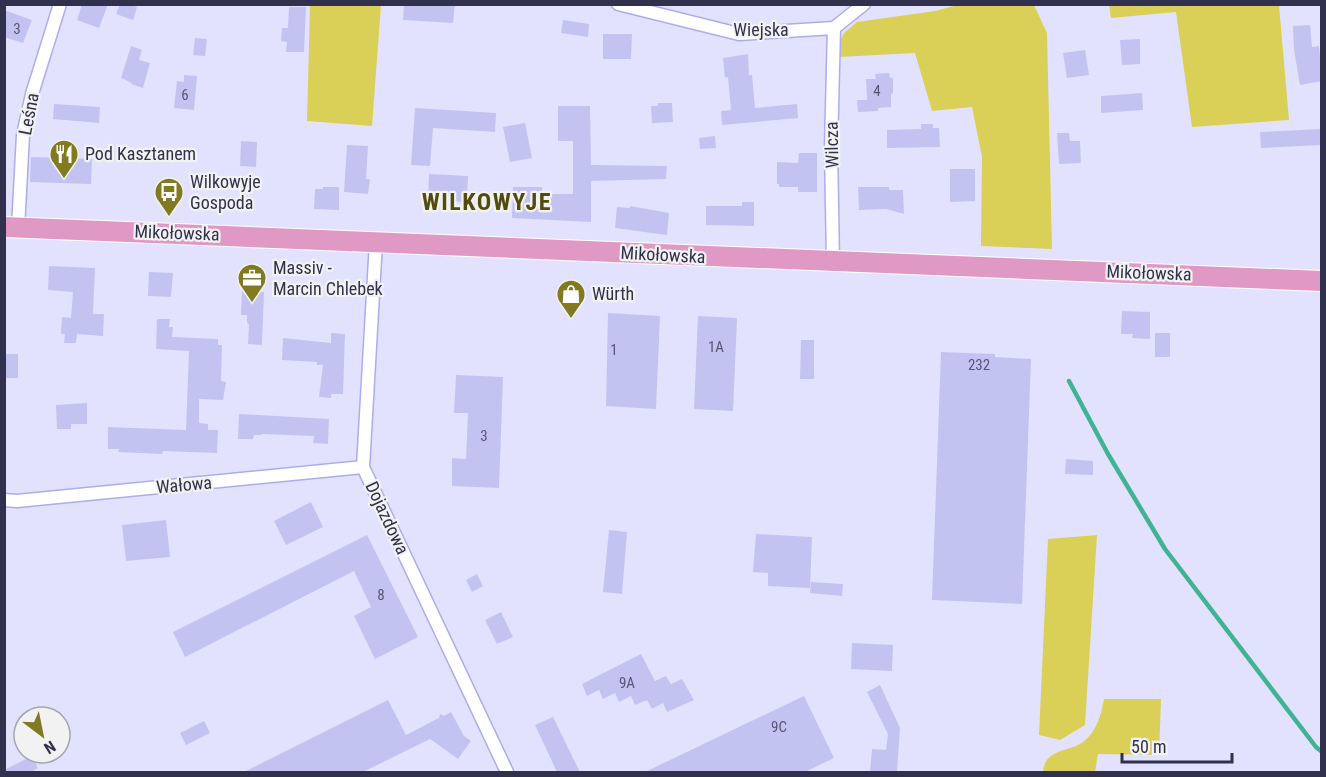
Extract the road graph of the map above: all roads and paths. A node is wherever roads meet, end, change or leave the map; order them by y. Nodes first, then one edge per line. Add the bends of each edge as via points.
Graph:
1 (60, 4) edge
2 (618, 4) edge
3 (864, 4) edge
4 (635, 7) edge
5 (834, 28) junction
6 (11, 227) edge
7 (376, 242) junction
8 (833, 262) junction
9 (1322, 281) edge
10 (363, 467) junction
11 (4, 500) edge
12 (507, 772) edge

1 - 6 street, Leśna via 32,94
2 - 4 street, Wiejska
3 - 5 street
4 - 5 street, Wiejska via 739,34
5 - 8 street, Wilcza
6 - 7 main road, Mikołowska
7 - 8 main road, Mikołowska
7 - 10 street, Dojazdowa
8 - 9 main road, Mikołowska
10 - 11 street, Wałowa
10 - 12 street, Dojazdowa

